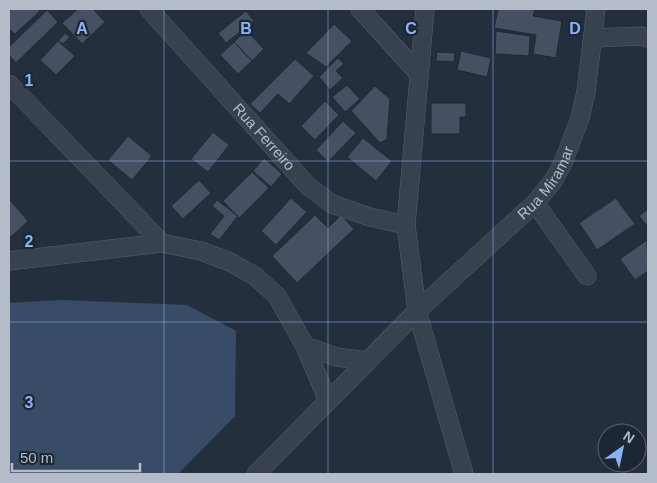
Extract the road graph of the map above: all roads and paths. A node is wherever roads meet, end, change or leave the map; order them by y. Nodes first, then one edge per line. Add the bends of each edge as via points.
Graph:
1 (149, 9) edge
2 (360, 9) edge
3 (425, 9) edge
4 (596, 9) edge
5 (594, 38) junction
6 (648, 38) edge
7 (420, 75) junction
8 (9, 84) edge
9 (534, 203) junction
10 (406, 225) junction
11 (162, 243) junction
12 (9, 261) edge
13 (587, 276) dead end
14 (417, 311) junction
15 (305, 346) junction
16 (368, 361) junction
17 (328, 401) junction
18 (256, 474) edge
19 (464, 474) edge

1 - 10 street, Rua Ferreiro via 308,186 332,204
2 - 7 street
3 - 7 street
4 - 5 street, Rua Miramar
5 - 6 street
5 - 9 street, Rua Miramar via 586,92 563,164
7 - 10 street
8 - 11 street
9 - 13 street
9 - 14 street, Rua Miramar
10 - 14 street
11 - 12 street
11 - 15 street via 201,251 255,276 277,296
14 - 16 street, Rua Miramar
14 - 19 street
15 - 16 street via 341,358
15 - 17 street
16 - 17 street, Rua Miramar
17 - 18 street, Rua Miramar

